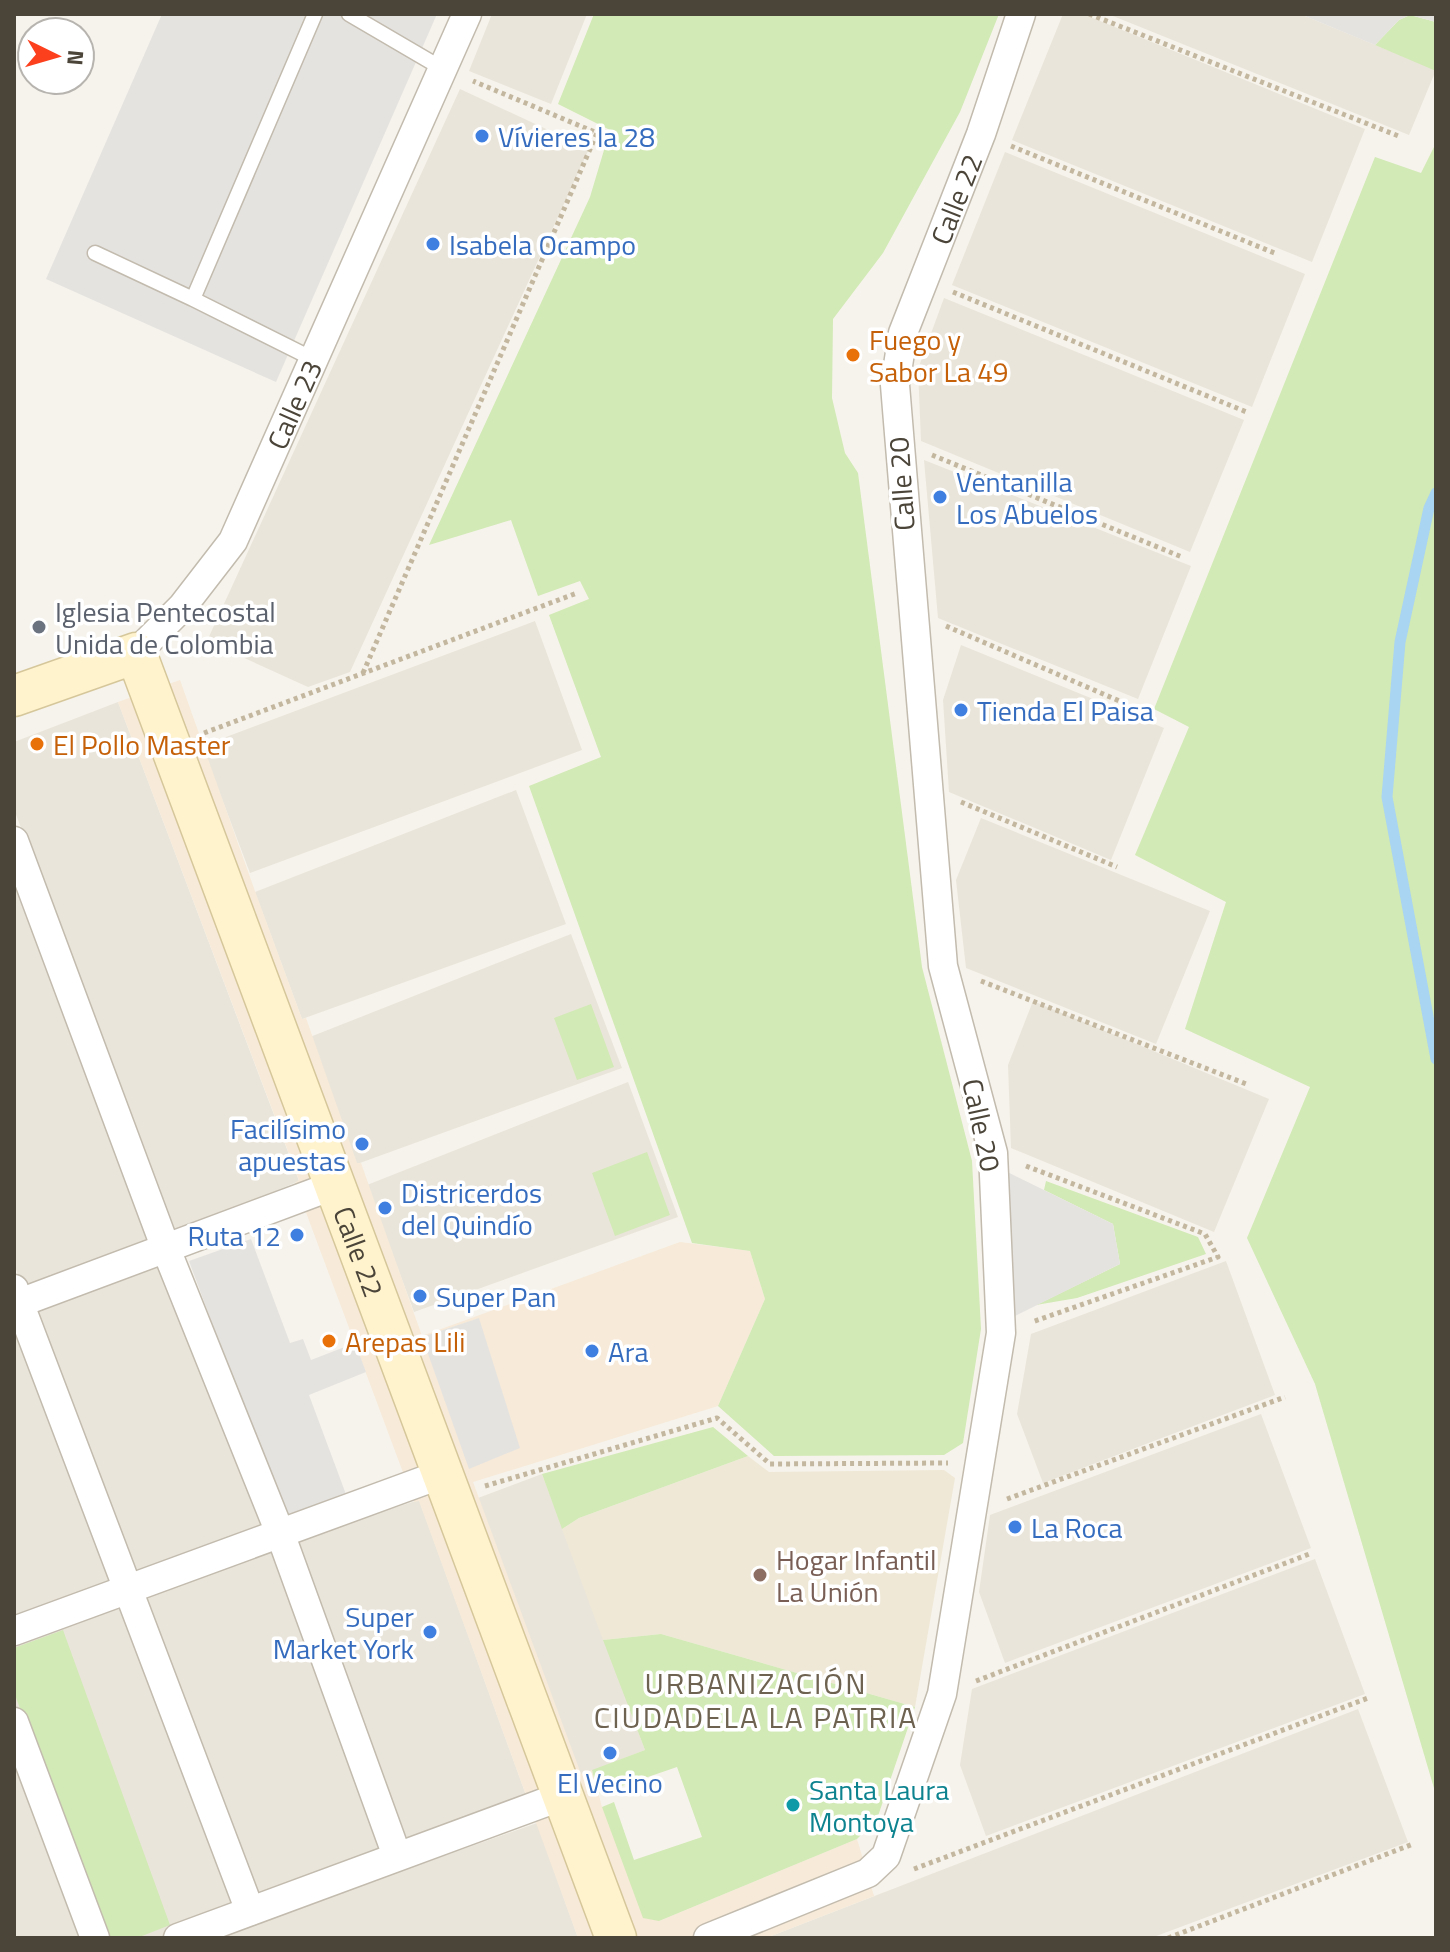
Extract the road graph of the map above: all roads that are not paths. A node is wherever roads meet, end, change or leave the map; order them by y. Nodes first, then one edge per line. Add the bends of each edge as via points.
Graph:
1 (315, 14) edge
2 (349, 14) edge
3 (467, 14) edge
4 (1021, 14) edge
5 (443, 69) junction
6 (95, 253) dead end
7 (193, 299) junction
8 (313, 359) junction
9 (895, 385) joint
10 (136, 653) junction
11 (14, 696) edge
12 (14, 841) edge
13 (335, 1185) junction
14 (166, 1249) junction
15 (16, 1299) edge
16 (447, 1486) junction
17 (280, 1533) junction
18 (127, 1589) junction
19 (14, 1631) edge
20 (14, 1722) edge
21 (565, 1795) junction
22 (397, 1856) junction
23 (250, 1911) junction
24 (95, 1938) edge
25 (178, 1938) edge
26 (616, 1938) edge
27 (708, 1938) edge

1 - 7 lane
2 - 5 lane
3 - 5 street, Calle 23
4 - 9 street, Calle 22 via 981,134 903,333
5 - 8 street, Calle 23
6 - 7 lane
7 - 8 lane
8 - 10 street, Calle 23 via 233,541 182,607
9 - 27 street, Calle 20 via 943,966 993,1153 1001,1333 942,1694 886,1856 868,1873
10 - 11 main road, Calle 23
10 - 13 main road, Calle 22
12 - 14 street
13 - 14 street
13 - 16 main road, Calle 22
14 - 15 street
14 - 17 street
15 - 18 street
16 - 17 street
16 - 21 main road, Calle 22
17 - 18 street
17 - 22 street
18 - 19 street
18 - 23 street
20 - 24 street
21 - 22 street
21 - 26 main road, Calle 22
22 - 23 street
23 - 25 street

